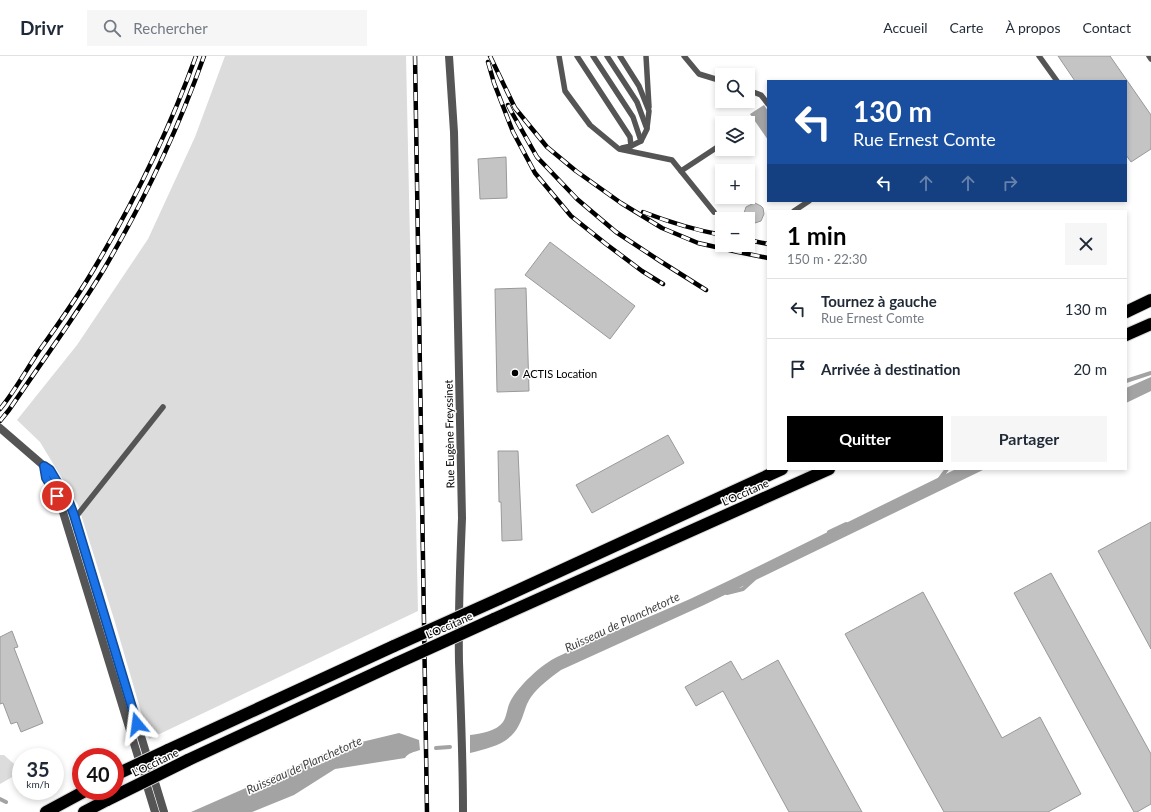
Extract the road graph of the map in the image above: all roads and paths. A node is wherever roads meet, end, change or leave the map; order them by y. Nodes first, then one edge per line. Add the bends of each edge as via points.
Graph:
1 (449, 56) edge
2 (559, 56) edge
3 (576, 56) edge
4 (593, 56) edge
5 (607, 56) edge
6 (620, 56) edge
7 (646, 56) edge
8 (684, 56) edge
9 (1039, 56) edge
10 (1148, 56) edge
11 (1151, 59) edge
12 (715, 79) edge
13 (1056, 80) edge
14 (755, 93) edge
15 (767, 103) edge
16 (649, 111) junction
17 (647, 128) junction
18 (641, 141) junction
19 (631, 146) junction
20 (619, 149) junction
21 (715, 149) edge
22 (681, 171) junction
23 (808, 202) edge
24 (796, 210) edge
25 (714, 212) dead end
26 (1151, 300) edge
27 (1127, 312) edge
28 (1151, 324) edge
29 (1127, 335) edge
30 (163, 407) dead end
31 (0, 428) edge
32 (44, 466) junction
33 (780, 470) edge
34 (827, 470) edge
35 (75, 518) junction
36 (124, 771) edge
37 (72, 798) edge
38 (46, 812) edge
39 (84, 812) edge
40 (155, 812) edge
41 (164, 812) edge
42 (464, 812) edge

1 - 42 street, Rue Eugène Freyssinet via 454,132 462,511 459,661
2 - 20 lane via 565,91 590,125
3 - 19 lane via 630,137
4 - 18 lane via 633,117
5 - 17 lane via 637,102
6 - 16 lane via 639,86
7 - 16 lane
8 - 12 lane via 699,74
9 - 13 lane
10 - 11 lane
14 - 15 lane via 761,95
16 - 17 lane
17 - 18 lane
18 - 19 lane
19 - 20 lane
20 - 22 lane via 672,160
21 - 22 lane
22 - 25 lane
23 - 24 lane
26 - 27 highway
28 - 29 highway
30 - 35 lane
31 - 32 street
32 - 35 street via 50,470 69,502
32 - 40 street via 46,478 63,512
33 - 36 highway, L'Occitane, bridge
34 - 39 highway, L'Occitane, bridge via 397,663 188,760
35 - 41 street
37 - 38 highway

